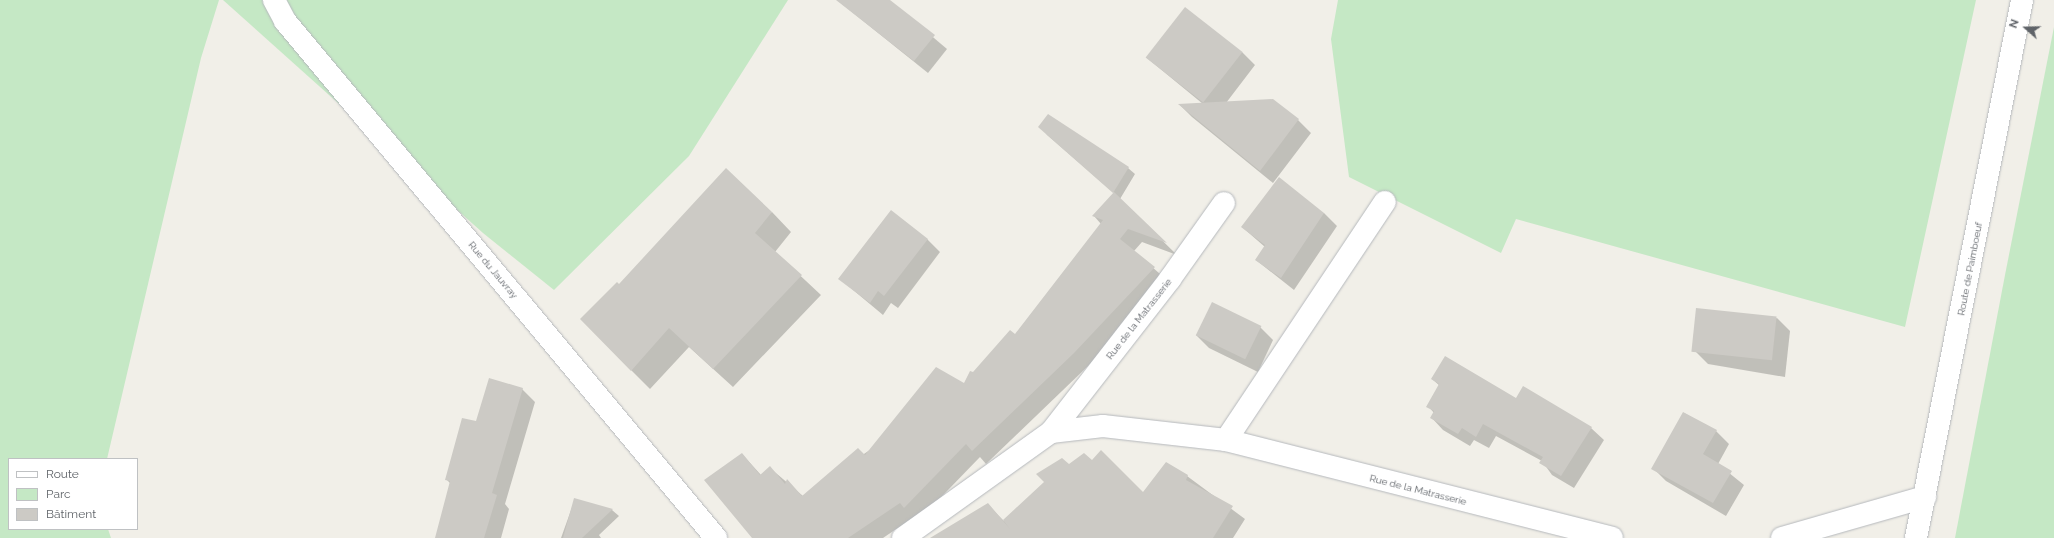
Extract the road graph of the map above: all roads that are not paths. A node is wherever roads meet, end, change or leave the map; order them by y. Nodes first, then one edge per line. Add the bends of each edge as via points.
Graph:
1 (274, 0) edge
2 (2022, 0) edge
3 (1385, 202) dead end
4 (1224, 203) dead end
5 (1051, 432) junction
6 (1226, 440) junction
7 (1925, 497) junction
8 (716, 538) edge
9 (903, 538) edge
10 (1612, 538) edge
11 (1782, 538) edge
12 (1916, 538) edge

1 - 8 street, Rue du Jauvray via 285,21
2 - 7 street, Route de Paimboeuf
3 - 6 street
4 - 5 street, Rue de la Matrasserie via 1170,279
5 - 6 street, Rue de la Matrasserie via 1104,426
5 - 9 street, Rue de la Matrasserie
6 - 10 street, Rue de la Matrasserie
7 - 11 street
7 - 12 street, Route de Paimboeuf

